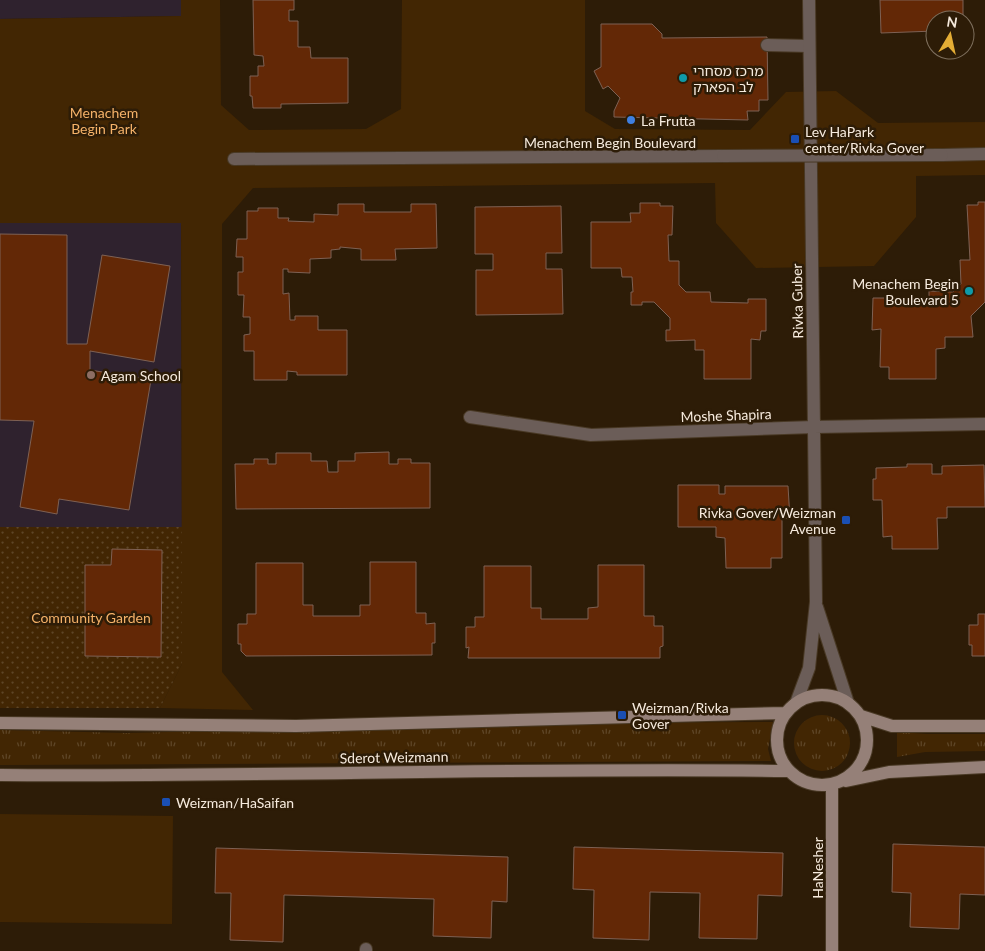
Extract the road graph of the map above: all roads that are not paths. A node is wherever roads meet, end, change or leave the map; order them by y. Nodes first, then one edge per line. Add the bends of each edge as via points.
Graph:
1 (809, 0) edge
2 (767, 45) dead end
3 (810, 46) junction
4 (985, 154) edge
5 (234, 159) dead end
6 (470, 417) dead end
7 (985, 424) edge
8 (814, 427) junction
9 (816, 602) junction
10 (796, 703) junction
11 (848, 703) junction
12 (785, 713) junction
13 (861, 716) junction
14 (0, 723) edge
15 (985, 726) edge
16 (985, 767) edge
17 (788, 771) junction
18 (0, 775) edge
19 (838, 783) junction
20 (832, 951) edge

1 - 3 street, Rivka Guber
2 - 3 street
3 - 8 street, Rivka Guber
4 - 5 street, Menachem Begin Boulevard, bridge
6 - 8 street, Moshe Shapira via 591,435
7 - 8 street, Moshe Shapira
8 - 9 street, Rivka Guber
9 - 10 street, Rivka Guber via 809,668
9 - 11 street, Rivka Guber
10 - 11 street via 811,696 826,695
10 - 12 street
11 - 13 street
12 - 14 street via 296,726
12 - 17 street via 778,727 776,743
13 - 15 street via 892,726
13 - 19 street via 868,739 862,764 854,774
16 - 19 street via 889,772
17 - 18 street, Sderot Weizmann
17 - 19 street via 801,781 816,786
19 - 20 street, HaNesher

